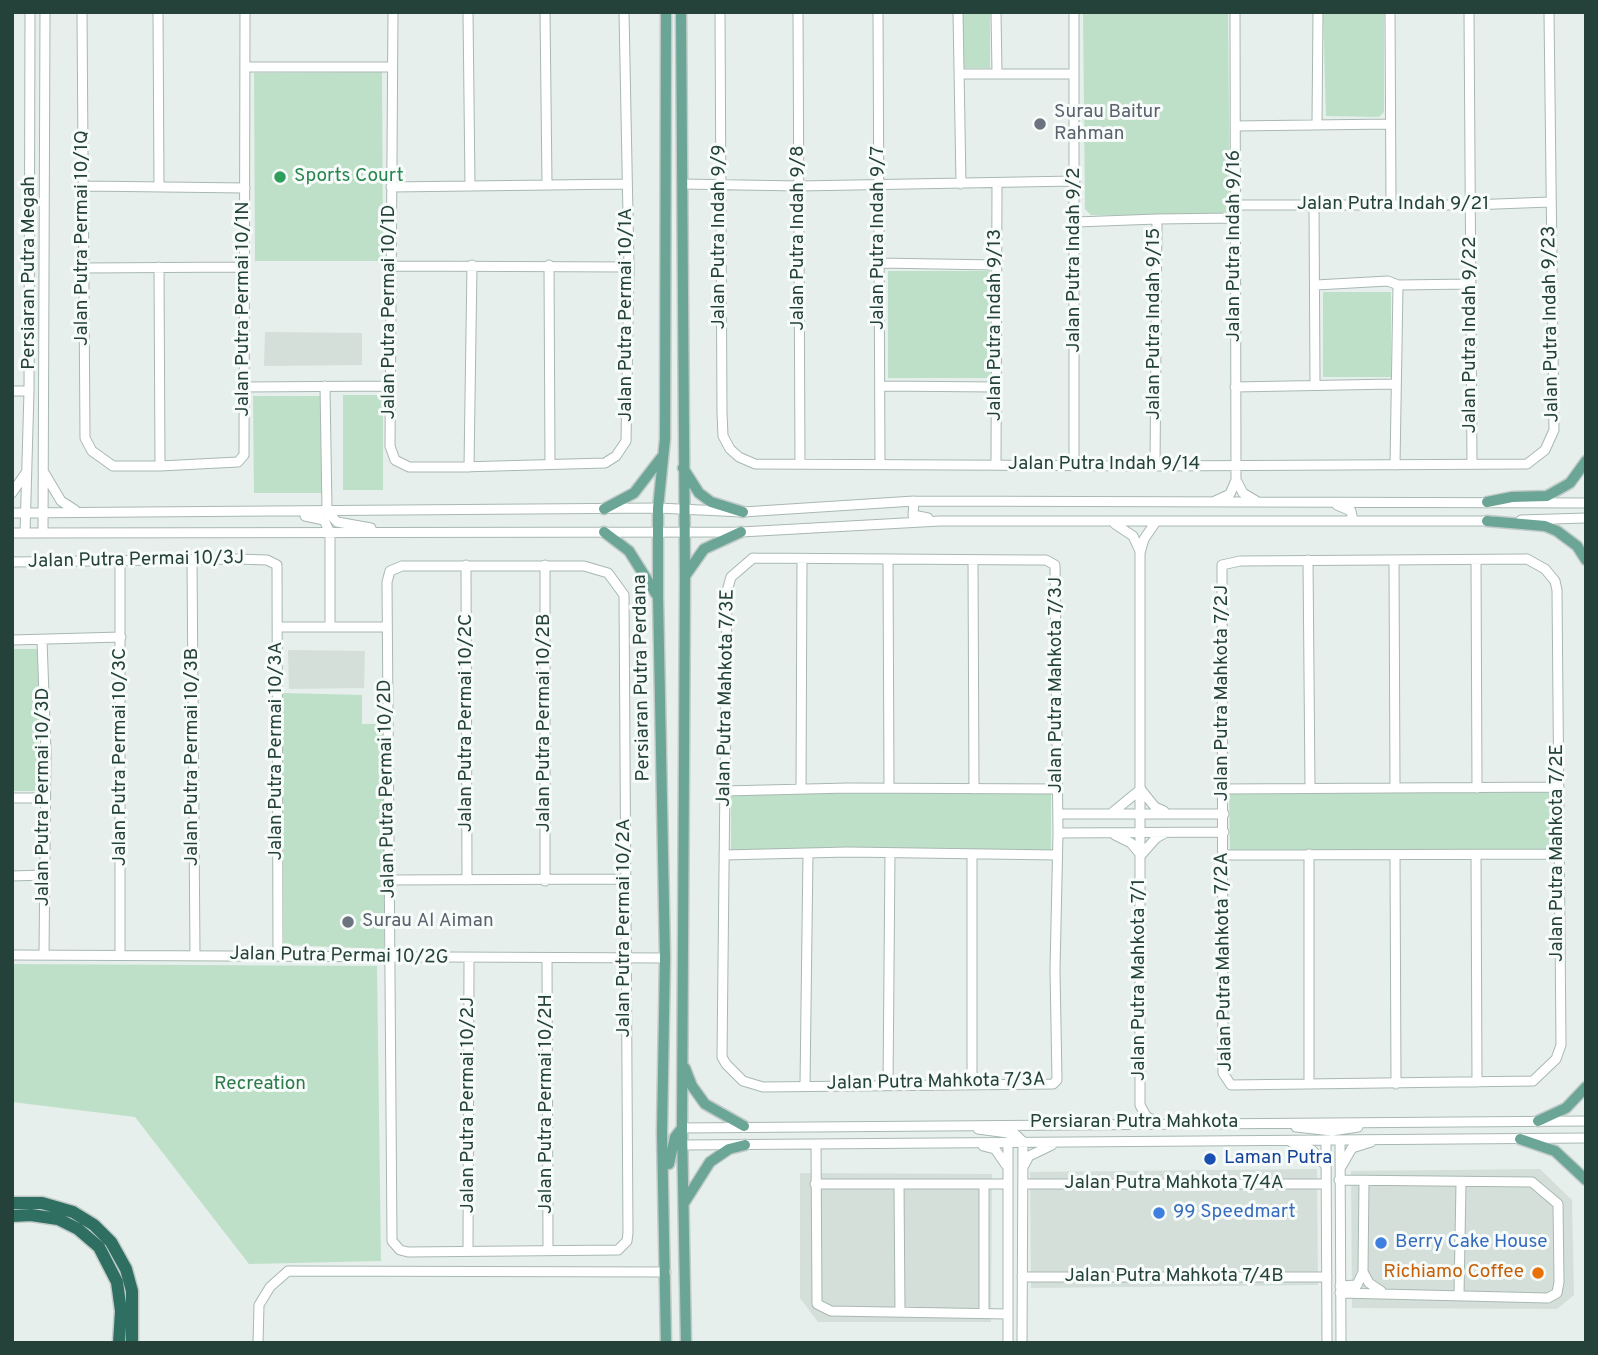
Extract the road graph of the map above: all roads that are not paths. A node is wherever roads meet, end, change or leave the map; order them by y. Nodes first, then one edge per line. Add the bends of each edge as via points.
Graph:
1 (30, 12) edge
2 (45, 12) edge
3 (82, 12) edge
4 (159, 12) edge
5 (245, 12) edge
6 (393, 12) edge
7 (468, 12) edge
8 (545, 12) edge
9 (624, 12) edge
10 (666, 12) edge
11 (681, 12) edge
12 (720, 12) edge
13 (798, 12) edge
14 (878, 12) edge
15 (958, 12) edge
16 (996, 12) edge
17 (1074, 12) edge
18 (1235, 12) edge
19 (1318, 12) edge
20 (1390, 12) edge
21 (1469, 12) edge
22 (1549, 12) edge
23 (245, 67) junction
24 (392, 67) junction
25 (997, 73) junction
26 (959, 74) junction
27 (1074, 74) junction
28 (1317, 124) junction
29 (1390, 124) junction
30 (1235, 126) junction
31 (1075, 181) junction
32 (547, 184) junction
33 (627, 184) junction
34 (682, 184) junction
35 (961, 184) junction
36 (997, 184) junction
37 (720, 185) junction
38 (880, 185) junction
39 (84, 186) junction
40 (470, 186) junction
41 (799, 186) junction
42 (159, 187) junction
43 (391, 187) junction
44 (245, 188) junction
45 (1550, 202) junction
46 (1391, 204) junction
47 (1235, 205) junction
48 (1314, 205) junction
49 (1470, 205) junction
50 (1235, 218) junction
51 (1157, 219) junction
52 (1076, 222) junction
53 (879, 263) junction
54 (391, 265) junction
55 (472, 265) junction
56 (549, 265) junction
57 (996, 265) junction
58 (159, 267) junction
59 (244, 267) junction
60 (629, 267) junction
61 (85, 268) junction
62 (1471, 284) junction
63 (1316, 285) junction
64 (1398, 285) junction
65 (1394, 384) junction
66 (1315, 385) junction
67 (325, 386) junction
68 (390, 386) junction
69 (881, 386) junction
70 (244, 387) junction
71 (996, 387) junction
72 (1235, 387) junction
73 (12, 391) edge
74 (29, 391) junction
75 (665, 439) junction
76 (738, 457) joint
77 (99, 458) joint
78 (1586, 461) edge
79 (550, 464) junction
80 (800, 464) junction
81 (880, 464) junction
82 (1472, 464) junction
83 (996, 465) junction
84 (1236, 465) junction
85 (1395, 465) junction
86 (682, 466) junction
87 (1074, 466) junction
88 (1155, 466) junction
89 (160, 467) junction
90 (465, 467) junction
91 (27, 472) junction
92 (44, 472) junction
93 (1236, 480) junction
94 (327, 492) junction
95 (12, 493) edge
96 (914, 501) junction
97 (1487, 502) junction
98 (1267, 503) junction
99 (1332, 503) junction
100 (1586, 503) edge
101 (1207, 504) junction
102 (659, 508) junction
103 (604, 509) junction
104 (327, 510) junction
105 (340, 510) junction
106 (682, 510) junction
107 (294, 511) junction
108 (308, 511) junction
109 (91, 512) junction
110 (743, 512) junction
111 (12, 513) edge
112 (26, 513) junction
113 (44, 513) junction
114 (1586, 518) edge
115 (940, 521) junction
116 (1353, 521) junction
117 (1487, 521) junction
118 (1112, 523) junction
119 (1155, 523) junction
120 (604, 532) junction
121 (660, 532) junction
122 (683, 532) junction
123 (741, 532) junction
124 (25, 533) junction
125 (43, 533) junction
126 (309, 533) junction
127 (330, 533) junction
128 (342, 533) junction
129 (383, 533) junction
130 (12, 534) edge
131 (330, 548) junction
132 (1140, 553) junction
133 (259, 559) joint
134 (802, 559) junction
135 (888, 559) junction
136 (1586, 559) edge
137 (192, 560) junction
138 (1030, 560) joint
139 (1308, 560) junction
140 (120, 561) junction
141 (972, 561) junction
142 (1394, 561) junction
143 (1476, 561) junction
144 (12, 562) edge
145 (466, 565) junction
146 (545, 565) junction
147 (401, 566) joint
148 (685, 576) junction
149 (658, 596) junction
150 (330, 626) junction
151 (387, 626) junction
152 (278, 627) junction
153 (121, 637) junction
154 (12, 640) edge
155 (42, 640) junction
156 (1559, 787) junction
157 (890, 788) junction
158 (1310, 788) junction
159 (1395, 788) junction
160 (1477, 788) junction
161 (801, 789) junction
162 (974, 789) junction
163 (1058, 789) junction
164 (1141, 789) junction
165 (1224, 789) junction
166 (724, 791) junction
167 (12, 798) edge
168 (44, 798) junction
169 (1169, 813) junction
170 (1058, 814) junction
171 (1105, 814) junction
172 (1141, 814) junction
173 (1224, 823) junction
174 (1170, 831) junction
175 (1108, 832) junction
176 (1141, 832) junction
177 (1058, 833) junction
178 (808, 853) junction
179 (890, 853) junction
180 (972, 854) junction
181 (1309, 854) junction
182 (1559, 854) junction
183 (724, 855) junction
184 (1056, 855) junction
185 (1141, 855) junction
186 (1224, 855) junction
187 (1395, 855) junction
188 (1476, 855) junction
189 (44, 875) junction
190 (12, 876) edge
191 (625, 879) junction
192 (390, 880) junction
193 (467, 880) junction
194 (545, 881) junction
195 (44, 954) junction
196 (120, 954) junction
197 (12, 955) edge
198 (195, 955) junction
199 (278, 956) junction
200 (547, 958) junction
201 (625, 958) junction
202 (665, 958) junction
203 (389, 959) junction
204 (469, 959) junction
205 (683, 1062) junction
206 (738, 1077) joint
207 (1477, 1082) junction
208 (972, 1084) junction
209 (1309, 1084) junction
210 (1396, 1084) junction
211 (805, 1085) junction
212 (888, 1085) junction
213 (1244, 1087) joint
214 (1586, 1087) edge
215 (663, 1090) junction
216 (1140, 1105) junction
217 (1538, 1121) junction
218 (1586, 1121) edge
219 (1285, 1122) junction
220 (1382, 1122) junction
221 (1160, 1123) junction
222 (956, 1124) junction
223 (1069, 1124) junction
224 (1122, 1124) junction
225 (744, 1126) junction
226 (1015, 1134) junction
227 (1329, 1135) junction
228 (679, 1137) junction
229 (1586, 1138) edge
230 (1520, 1139) junction
231 (1287, 1140) junction
232 (1340, 1140) junction
233 (1376, 1140) junction
234 (1008, 1142) junction
235 (1023, 1142) junction
236 (1060, 1142) junction
237 (967, 1143) junction
238 (816, 1144) junction
239 (745, 1145) junction
240 (1326, 1166) junction
241 (1023, 1168) junction
242 (1008, 1170) junction
243 (1339, 1175) junction
244 (1586, 1180) edge
245 (1364, 1181) junction
246 (1461, 1183) junction
247 (815, 1184) junction
248 (899, 1184) junction
249 (984, 1184) junction
250 (1008, 1184) junction
251 (1023, 1184) junction
252 (1326, 1184) junction
253 (663, 1191) junction
254 (12, 1203) edge
255 (683, 1205) junction
256 (12, 1216) edge
257 (548, 1250) junction
258 (468, 1251) junction
259 (417, 1252) joint
260 (666, 1272) junction
261 (1363, 1272) junction
262 (1022, 1277) junction
263 (1326, 1277) junction
264 (1340, 1290) junction
265 (1382, 1292) junction
266 (1459, 1295) junction
267 (900, 1312) junction
268 (984, 1313) junction
269 (1008, 1314) junction
270 (119, 1343) edge
271 (132, 1343) edge
272 (258, 1343) edge
273 (666, 1343) edge
274 (686, 1343) edge
275 (1008, 1343) edge
276 (1022, 1343) edge
277 (1326, 1343) edge
278 (1341, 1343) edge

1 - 74 street, Persiaran Putra Megah
2 - 92 street, Persiaran Putra Megah
3 - 39 street, Jalan Putra Permai 10/1Q
4 - 42 street
5 - 23 street, Jalan Putra Permai 10/1N
6 - 24 street, Jalan Putra Permai 10/1D
7 - 40 street
8 - 32 street
9 - 33 street, Jalan Putra Permai 10/1A
10 - 75 main road, Persiaran Putra Perdana
11 - 34 main road, Persiaran Putra Perdana
12 - 37 street, Jalan Putra Indah 9/9
13 - 41 street, Jalan Putra Indah 9/8
14 - 38 street, Jalan Putra Indah 9/7
15 - 26 street
16 - 25 street
17 - 27 street, Jalan Putra Indah 9/2
18 - 30 street, Jalan Putra Indah 9/16
19 - 28 street
20 - 29 street
21 - 49 street, Jalan Putra Indah 9/22
22 - 45 street, Jalan Putra Indah 9/23
23 - 24 street
23 - 44 street, Jalan Putra Permai 10/1N
24 - 43 street, Jalan Putra Permai 10/1D
25 - 26 street
25 - 27 street
26 - 35 street
27 - 31 street, Jalan Putra Indah 9/2
28 - 29 street
28 - 30 street
29 - 46 street
30 - 47 street, Jalan Putra Indah 9/16
31 - 36 street
31 - 52 street, Jalan Putra Indah 9/2
32 - 33 street
32 - 40 street
33 - 60 street, Jalan Putra Permai 10/1A
34 - 37 street
34 - 86 main road, Persiaran Putra Perdana
35 - 36 street
35 - 38 street
36 - 57 street, Jalan Putra Indah 9/13
37 - 41 street
37 - 76 street, Jalan Putra Indah 9/9 via 723,436
38 - 41 street
38 - 53 street, Jalan Putra Indah 9/7
39 - 42 street
39 - 61 street, Jalan Putra Permai 10/1Q
40 - 43 street
41 - 80 street, Jalan Putra Indah 9/8
42 - 44 street
43 - 54 street, Jalan Putra Permai 10/1D
44 - 59 street, Jalan Putra Permai 10/1N
45 - 49 street, Jalan Putra Indah 9/21
45 - 82 street, Jalan Putra Indah 9/23 via 1554,430 1545,450 1527,464
46 - 48 street, Jalan Putra Indah 9/21
46 - 49 street, Jalan Putra Indah 9/21
47 - 48 street, Jalan Putra Indah 9/21
47 - 50 street, Jalan Putra Indah 9/16
48 - 63 street
49 - 62 street, Jalan Putra Indah 9/22
50 - 51 street
50 - 72 street, Jalan Putra Indah 9/16
51 - 52 street, Jalan Putra Indah 9/15
51 - 88 street, Jalan Putra Indah 9/15
52 - 87 street, Jalan Putra Indah 9/2
53 - 57 street
53 - 69 street, Jalan Putra Indah 9/7
54 - 55 street
54 - 68 street, Jalan Putra Permai 10/1D
55 - 56 street
55 - 90 street
56 - 60 street
56 - 79 street
57 - 71 street, Jalan Putra Indah 9/13
58 - 59 street
58 - 61 street
58 - 89 street
59 - 70 street, Jalan Putra Permai 10/1N
60 - 79 street, Jalan Putra Permai 10/1A via 626,441 605,463
61 - 77 street, Jalan Putra Permai 10/1Q via 85,438
62 - 64 street
62 - 82 street, Jalan Putra Indah 9/22
63 - 64 street via 1388,281
63 - 66 street
64 - 65 street
65 - 66 street
65 - 85 street
66 - 72 street
67 - 68 street
67 - 70 street
67 - 94 street
68 - 90 street, Jalan Putra Permai 10/1D via 390,446 395,460 409,467
69 - 71 street
69 - 81 street, Jalan Putra Indah 9/7
70 - 89 street, Jalan Putra Permai 10/1N via 241,460
71 - 83 street, Jalan Putra Indah 9/13
72 - 84 street, Jalan Putra Indah 9/16
73 - 74 street
74 - 91 street, Persiaran Putra Megah
75 - 102 main road, Persiaran Putra Perdana
75 - 103 main road via 663,455 646,480 629,496
76 - 80 street, Jalan Putra Indah 9/14 via 755,464
77 - 89 street, Jalan Putra Permai 10/1N via 113,466
78 - 97 main road via 1570,483 1547,496
79 - 90 street, Jalan Putra Permai 10/1A
80 - 81 street, Jalan Putra Indah 9/14
81 - 83 street, Jalan Putra Indah 9/14
82 - 85 street, Jalan Putra Indah 9/14
83 - 87 street, Jalan Putra Indah 9/14
84 - 85 street, Jalan Putra Indah 9/14
84 - 88 street, Jalan Putra Indah 9/14
84 - 93 street, Jalan Putra Indah 9/16
86 - 106 main road, Persiaran Putra Perdana
86 - 110 main road via 699,493 711,502
87 - 88 street, Jalan Putra Indah 9/14
91 - 95 street
91 - 112 street, Persiaran Putra Megah
92 - 109 street via 70,510
92 - 113 street, Persiaran Putra Megah
93 - 98 street via 1248,498
93 - 101 street via 1230,494
94 - 104 street
94 - 105 street
94 - 108 street
96 - 101 street
96 - 110 street
96 - 115 street via 913,515
97 - 99 street
97 - 100 street
98 - 99 street
98 - 101 street
99 - 116 street via 1351,511
102 - 103 street
102 - 106 street
102 - 121 main road, Persiaran Putra Perdana
103 - 105 street
104 - 105 street
104 - 108 street
104 - 129 street via 337,523
106 - 110 street
106 - 122 main road, Persiaran Putra Perdana
107 - 108 street
107 - 109 street
107 - 127 street via 324,520
109 - 113 street
111 - 112 street
112 - 113 street
112 - 124 street, Persiaran Putra Megah
113 - 125 street, Persiaran Putra Megah
114 - 117 street
115 - 118 street
115 - 123 street
116 - 117 street
116 - 119 street
117 - 136 main road via 1545,526 1577,546
118 - 119 street
118 - 132 street via 1133,536
119 - 132 street, Jalan Putra Mahkota 7/1
120 - 121 street
120 - 129 street
120 - 149 main road via 637,561
121 - 122 street
121 - 149 main road, Persiaran Putra Perdana
122 - 123 street
122 - 148 main road, Persiaran Putra Perdana
123 - 148 main road via 704,549
124 - 125 street
124 - 130 street
125 - 126 street
126 - 127 street
126 - 131 street
127 - 128 street
127 - 131 street
128 - 129 street
128 - 131 street
131 - 150 street
132 - 164 street, Jalan Putra Mahkota 7/1
133 - 137 street, Jalan Putra Permai 10/3J
133 - 152 street, Jalan Putra Permai 10/3A via 277,565
134 - 135 street, Jalan Putra Mahkota 7/3E
134 - 161 street
134 - 166 street, Jalan Putra Mahkota 7/3E via 753,558 729,582 723,680
135 - 141 street, Jalan Putra Mahkota 7/3E
135 - 157 street
137 - 140 street, Jalan Putra Permai 10/3J
137 - 198 street, Jalan Putra Permai 10/3B
138 - 141 street, Jalan Putra Mahkota 7/3E
138 - 163 street, Jalan Putra Mahkota 7/3J via 1051,562 1057,574
139 - 142 street, Jalan Putra Mahkota 7/2E
139 - 158 street
139 - 165 street, Jalan Putra Mahkota 7/2J via 1222,565
140 - 144 street, Jalan Putra Permai 10/3J
140 - 153 street, Jalan Putra Permai 10/3C
141 - 162 street
142 - 143 street, Jalan Putra Mahkota 7/2E
142 - 159 street
143 - 156 street, Jalan Putra Mahkota 7/2E via 1527,559 1555,581
143 - 160 street
145 - 146 street, Jalan Putra Permai 10/2A
145 - 147 street, Jalan Putra Permai 10/2A
145 - 193 street, Jalan Putra Permai 10/2C
146 - 191 street, Jalan Putra Permai 10/2A via 597,567 615,579 624,595
146 - 194 street, Jalan Putra Permai 10/2B
147 - 151 street, Jalan Putra Permai 10/2D via 390,571 387,582
148 - 205 main road, Persiaran Putra Perdana
149 - 202 main road, Persiaran Putra Perdana
150 - 151 street
150 - 152 street
151 - 192 street, Jalan Putra Permai 10/2D
152 - 199 street, Jalan Putra Permai 10/3A
153 - 155 street
153 - 196 street, Jalan Putra Permai 10/3C
154 - 155 street
155 - 168 street, Jalan Putra Permai 10/3D
156 - 160 street
156 - 182 street, Jalan Putra Mahkota 7/2E
157 - 161 street
157 - 162 street
158 - 159 street
158 - 165 street
159 - 160 street
161 - 166 street
162 - 163 street
163 - 170 street, Jalan Putra Mahkota 7/3J
164 - 169 street via 1155,807
164 - 171 street via 1122,807
164 - 172 street, Jalan Putra Mahkota 7/1
165 - 173 street, Jalan Putra Mahkota 7/2J
166 - 183 street, Jalan Putra Mahkota 7/3E
167 - 168 street
168 - 189 street, Jalan Putra Permai 10/3D
169 - 172 street
169 - 173 street
170 - 171 street
170 - 177 street, Jalan Putra Mahkota 7/3J
171 - 172 street
172 - 176 street, Jalan Putra Mahkota 7/1
173 - 174 street
173 - 186 street, Jalan Putra Mahkota 7/2A
174 - 176 street
174 - 185 street, Jalan Putra Mahkota 7/1 via 1159,835
175 - 176 street
175 - 177 street
175 - 185 street via 1130,842
176 - 185 street, Jalan Putra Mahkota 7/1
177 - 184 street, Jalan Putra Mahkota 7/3A
178 - 179 street
178 - 183 street
178 - 211 street
179 - 180 street
179 - 212 street
180 - 184 street
180 - 208 street
181 - 186 street
181 - 187 street
181 - 209 street
182 - 188 street
182 - 207 street, Jalan Putra Mahkota 7/2E via 1559,1052 1533,1082
183 - 206 street, Jalan Putra Mahkota 7/3E via 722,1056
184 - 208 street, Jalan Putra Mahkota 7/3A via 1057,1080 1044,1086
185 - 216 street, Jalan Putra Mahkota 7/1
186 - 213 street, Jalan Putra Mahkota 7/2A via 1223,1073 1231,1086
187 - 188 street
187 - 210 street
188 - 207 street
189 - 190 street
189 - 195 street, Jalan Putra Permai 10/3D
191 - 194 street
191 - 201 street, Jalan Putra Permai 10/2A
192 - 193 street
192 - 203 street, Jalan Putra Permai 10/2D
193 - 194 street
195 - 196 street, Jalan Putra Permai 10/2G
195 - 197 street, Jalan Putra Permai 10/2G
196 - 198 street, Jalan Putra Permai 10/2G
198 - 199 street, Jalan Putra Permai 10/2G
199 - 203 street, Jalan Putra Permai 10/2G
200 - 201 street, Jalan Putra Permai 10/2G
200 - 204 street, Jalan Putra Permai 10/2G
200 - 257 street, Jalan Putra Permai 10/2H
201 - 202 street, Jalan Putra Permai 10/2G
201 - 257 street, Jalan Putra Permai 10/2A via 628,1237 614,1251
202 - 215 main road, Persiaran Putra Perdana
203 - 204 street, Jalan Putra Permai 10/2G
203 - 259 street, Jalan Putra Permai 10/2D via 390,1236 400,1250
204 - 258 street, Jalan Putra Permai 10/2J
205 - 225 main road via 705,1104
205 - 228 main road, Persiaran Putra Perdana
206 - 211 street, Jalan Putra Mahkota 7/3A via 763,1087
207 - 210 street, Jalan Putra Mahkota 7/2E
208 - 212 street, Jalan Putra Mahkota 7/3A
209 - 210 street, Jalan Putra Mahkota 7/2E
209 - 213 street, Jalan Putra Mahkota 7/2E
211 - 212 street, Jalan Putra Mahkota 7/3A
214 - 217 main road via 1566,1108
215 - 228 main road
215 - 253 main road, Persiaran Putra Perdana
216 - 221 street, Jalan Putra Mahkota 7/1 via 1146,1116
216 - 224 street, Jalan Putra Mahkota 7/1
217 - 218 street, Persiaran Putra Mahkota
217 - 220 street, Persiaran Putra Mahkota
219 - 220 street, Persiaran Putra Mahkota
219 - 221 street, Persiaran Putra Mahkota
219 - 227 street
220 - 227 street
221 - 224 street, Persiaran Putra Mahkota
222 - 223 street, Persiaran Putra Mahkota
222 - 225 street, Persiaran Putra Mahkota
222 - 226 street
223 - 224 street, Persiaran Putra Mahkota
223 - 226 street
225 - 228 street, Persiaran Putra Mahkota
226 - 234 street
226 - 235 street
227 - 231 street, Persiaran Putra Mahkota
227 - 232 street
227 - 240 street
228 - 239 street, Persiaran Putra Mahkota
228 - 253 main road
228 - 255 main road, Persiaran Putra Perdana
229 - 230 street
230 - 233 street
230 - 244 main road via 1555,1151
231 - 236 street, Persiaran Putra Mahkota
231 - 240 street via 1312,1150
232 - 233 street
232 - 243 street
233 - 243 street via 1352,1148
234 - 235 street, Persiaran Putra Mahkota
234 - 237 street, Persiaran Putra Mahkota
234 - 242 street
235 - 236 street, Persiaran Putra Mahkota
235 - 241 street
236 - 241 street via 1029,1156
237 - 238 street, Persiaran Putra Mahkota
237 - 242 street via 995,1149
238 - 239 street, Persiaran Putra Mahkota
238 - 247 street
239 - 255 main road via 710,1162
240 - 252 street
241 - 251 street
242 - 250 street
243 - 245 street
243 - 264 street
245 - 246 street
245 - 261 street
246 - 266 street
246 - 266 street via 1532,1182 1558,1204 1559,1282 1557,1293 1548,1297
247 - 248 street
247 - 267 street via 817,1304 831,1311
248 - 249 street
248 - 267 street
249 - 250 street
249 - 268 street
250 - 269 street
251 - 252 street, Jalan Putra Mahkota 7/4A
251 - 262 street
252 - 263 street
253 - 260 main road, Persiaran Putra Perdana
254 - 271 highway via 41,1203 73,1212 111,1241 132,1291
255 - 274 main road, Persiaran Putra Perdana
256 - 270 highway via 58,1219 99,1247 121,1301
257 - 258 street, Jalan Putra Permai 10/2A
258 - 259 street, Jalan Putra Permai 10/2A
260 - 272 street via 288,1271 259,1306
260 - 273 main road, Persiaran Putra Perdana
261 - 264 street via 1357,1285
261 - 265 street
262 - 263 street, Jalan Putra Mahkota 7/4B
262 - 276 street
263 - 277 street
264 - 265 street
264 - 278 street
265 - 266 street
267 - 268 street
268 - 269 street
269 - 275 street

